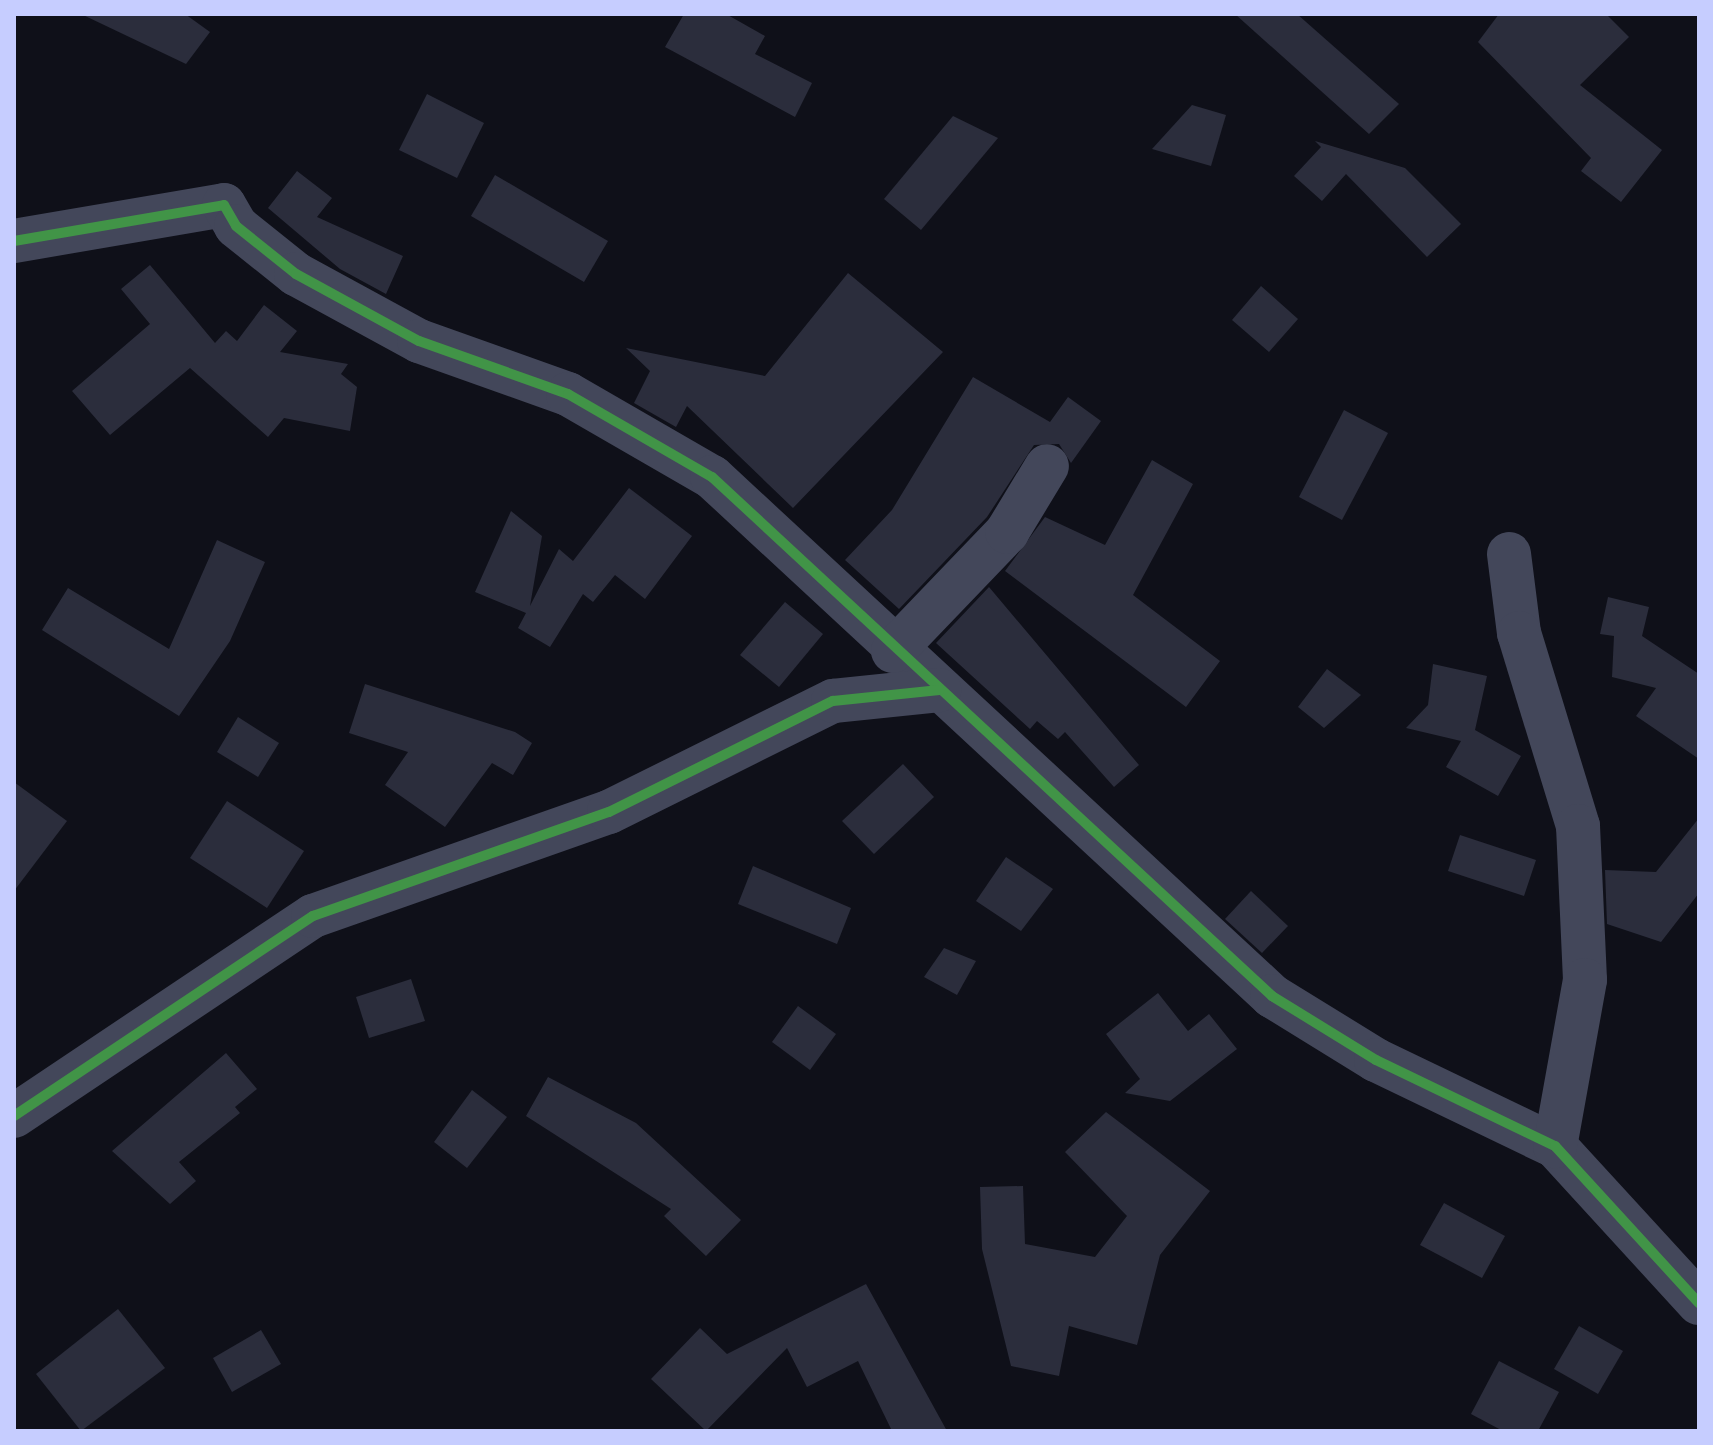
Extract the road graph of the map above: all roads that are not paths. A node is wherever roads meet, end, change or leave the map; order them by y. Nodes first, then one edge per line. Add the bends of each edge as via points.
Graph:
1 (14, 241) edge
2 (1047, 466) dead end
3 (1509, 554) dead end
4 (893, 651) junction
5 (939, 690) junction
6 (14, 1116) edge
7 (1555, 1146) junction
8 (1699, 1303) edge

1 - 4 street via 224,205 236,226 296,274 419,341 568,394 712,477
2 - 4 street via 1007,532
3 - 7 street via 1519,633 1578,826 1585,980
4 - 5 street
5 - 6 street via 833,701 609,812 313,916
5 - 7 street via 1272,996 1376,1060
7 - 8 street

